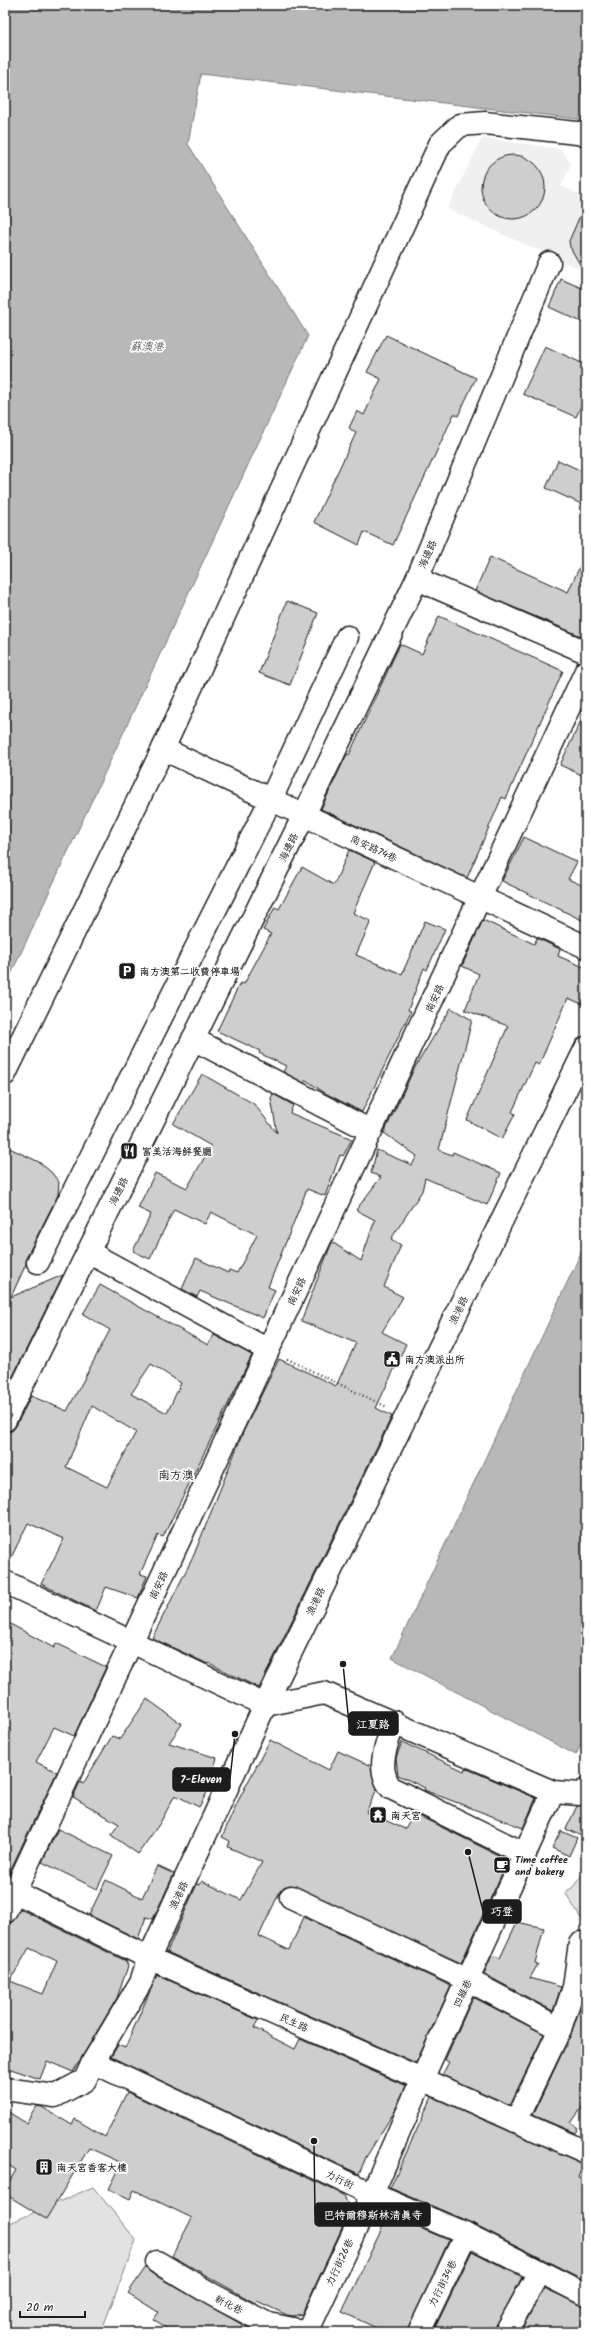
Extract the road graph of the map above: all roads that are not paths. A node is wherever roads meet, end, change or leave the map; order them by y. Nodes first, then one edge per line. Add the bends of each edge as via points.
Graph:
1 (586, 134) edge
2 (549, 264) dead end
3 (417, 579) junction
4 (347, 637) dead end
5 (586, 652) edge
6 (586, 671) edge
7 (163, 749) junction
8 (271, 799) junction
9 (304, 815) junction
10 (481, 898) junction
11 (586, 947) edge
12 (193, 1039) junction
13 (586, 1048) edge
14 (5, 1074) edge
15 (371, 1131) junction
16 (88, 1252) junction
17 (38, 1262) dead end
18 (268, 1350) junction
19 (5, 1420) edge
20 (5, 1582) edge
21 (131, 1642) junction
22 (265, 1705) junction
23 (394, 1722) junction
24 (586, 1790) edge
25 (553, 1792) junction
26 (525, 1854) junction
27 (10, 1889) edge
28 (291, 1897) dead end
29 (5, 1912) edge
30 (580, 1943) dead end
31 (149, 1958) junction
32 (468, 1980) junction
33 (560, 2029) junction
34 (93, 2062) junction
35 (422, 2079) junction
36 (5, 2089) edge
37 (516, 2121) junction
38 (586, 2152) edge
39 (372, 2194) junction
40 (466, 2234) junction
41 (157, 2262) dead end
42 (539, 2272) junction
43 (586, 2295) edge
44 (307, 2332) edge
45 (419, 2332) edge
46 (506, 2332) edge

1 - 7 street via 485,123 460,124 440,144
2 - 3 street, 海邊路
3 - 5 street
3 - 9 street, 海邊路
4 - 8 street
6 - 10 street, 南安路
7 - 8 street, 南安路74巷
7 - 14 street
8 - 9 street, 南安路74巷
8 - 17 street
9 - 10 street, 南安路74巷
9 - 12 street, 海邊路
10 - 11 street, 南安路74巷
10 - 15 street, 南安路
12 - 15 street
12 - 16 street, 海邊路
13 - 22 street, 漁港路
15 - 18 street, 南安路
16 - 18 street
16 - 19 street, 海邊路
18 - 21 street, 南安路
20 - 21 street
21 - 22 street
21 - 27 street, 南安路
22 - 23 street via 324,1693
22 - 31 street, 漁港路
23 - 25 street
23 - 26 street via 382,1757 384,1780 391,1788
24 - 25 street via 580,1794
25 - 26 street, 四維巷
26 - 32 street, 四維巷
27 - 29 street, 南安路
27 - 31 street, 民生路
28 - 32 street
30 - 33 street via 574,1987
31 - 34 street, 漁港路 via 140,1982
31 - 35 street, 民生路
32 - 33 street
32 - 35 street, 四維巷
33 - 37 street
34 - 36 street, 漁港路 via 85,2080 55,2096
34 - 39 street, 力行街
35 - 37 street, 民生路
35 - 39 street, 四維巷
37 - 38 street, 民生路
39 - 40 street, 力行街
39 - 44 street, 力行街26巷
40 - 42 street, 力行街
40 - 45 street, 力行街34巷
41 - 44 street, 新化巷 via 268,2324
42 - 43 street, 力行街
42 - 46 street

